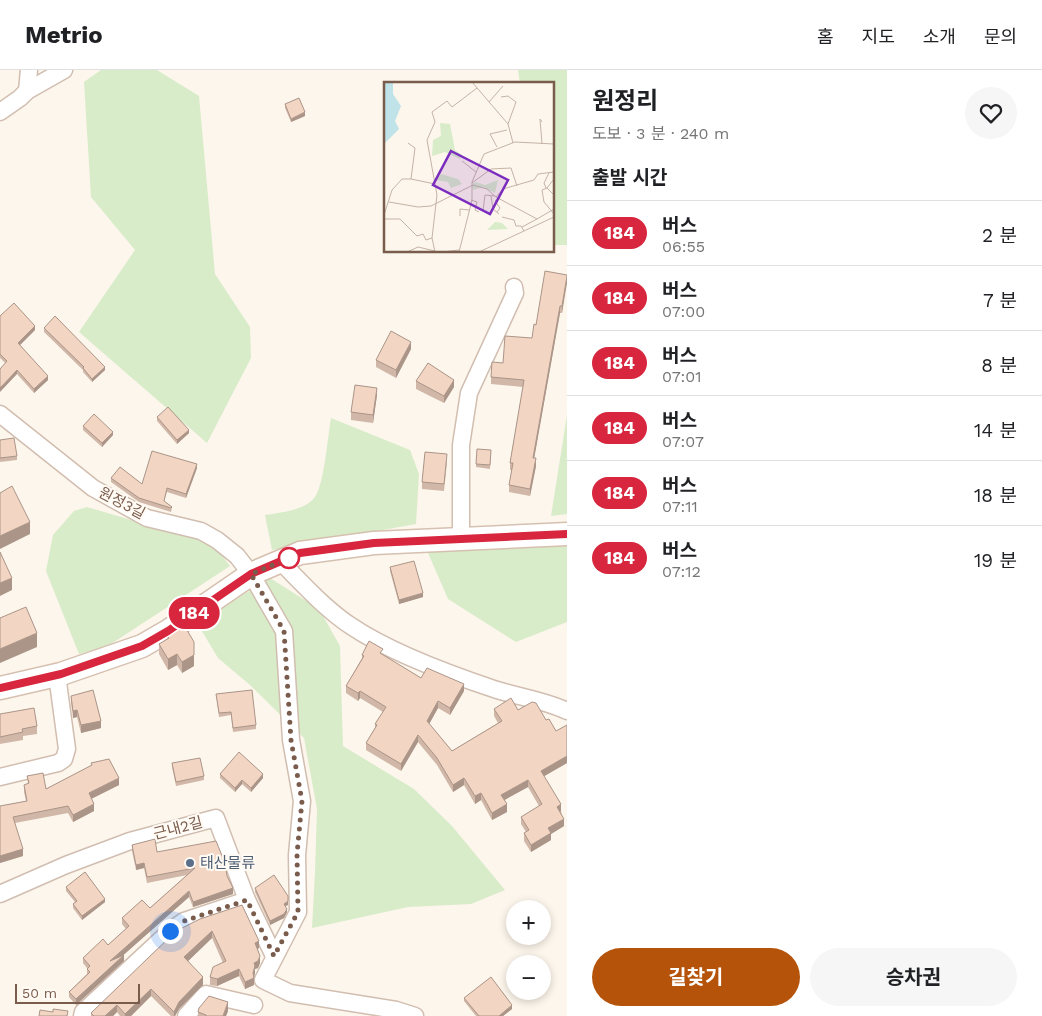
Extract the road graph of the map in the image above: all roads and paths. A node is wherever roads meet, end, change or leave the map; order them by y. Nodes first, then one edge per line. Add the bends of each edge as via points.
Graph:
1 (29, 70) edge
2 (64, 70) edge
3 (26, 91) junction
4 (0, 112) edge
5 (514, 287) dead end
6 (0, 414) edge
7 (567, 534) edge
8 (461, 539) junction
9 (281, 562) junction
10 (251, 574) junction
11 (57, 675) junction
12 (0, 688) edge
13 (567, 711) edge
14 (0, 777) edge
15 (0, 894) edge
16 (247, 900) junction
17 (274, 956) junction
18 (263, 980) junction
19 (253, 1010) edge
20 (82, 1016) edge
21 (186, 1016) edge
22 (415, 1016) edge

1 - 3 street
2 - 3 street
3 - 4 street
5 - 8 street via 515,293 469,393 461,445
6 - 10 street, 원정3길 via 93,488 147,518 200,531 217,540 237,556
7 - 8 street
8 - 9 street via 374,543 300,553
9 - 10 street
9 - 13 street via 350,626 404,655
10 - 11 street via 142,646
10 - 17 street via 284,631 291,740 302,801 297,854 298,912
11 - 12 street
11 - 14 street via 67,749 64,759
15 - 16 street, 근내2길 via 130,841 216,818
16 - 17 street, 근내2길
16 - 20 street via 184,921
17 - 18 street
18 - 19 street
18 - 22 street via 290,993
19 - 21 street via 206,994

